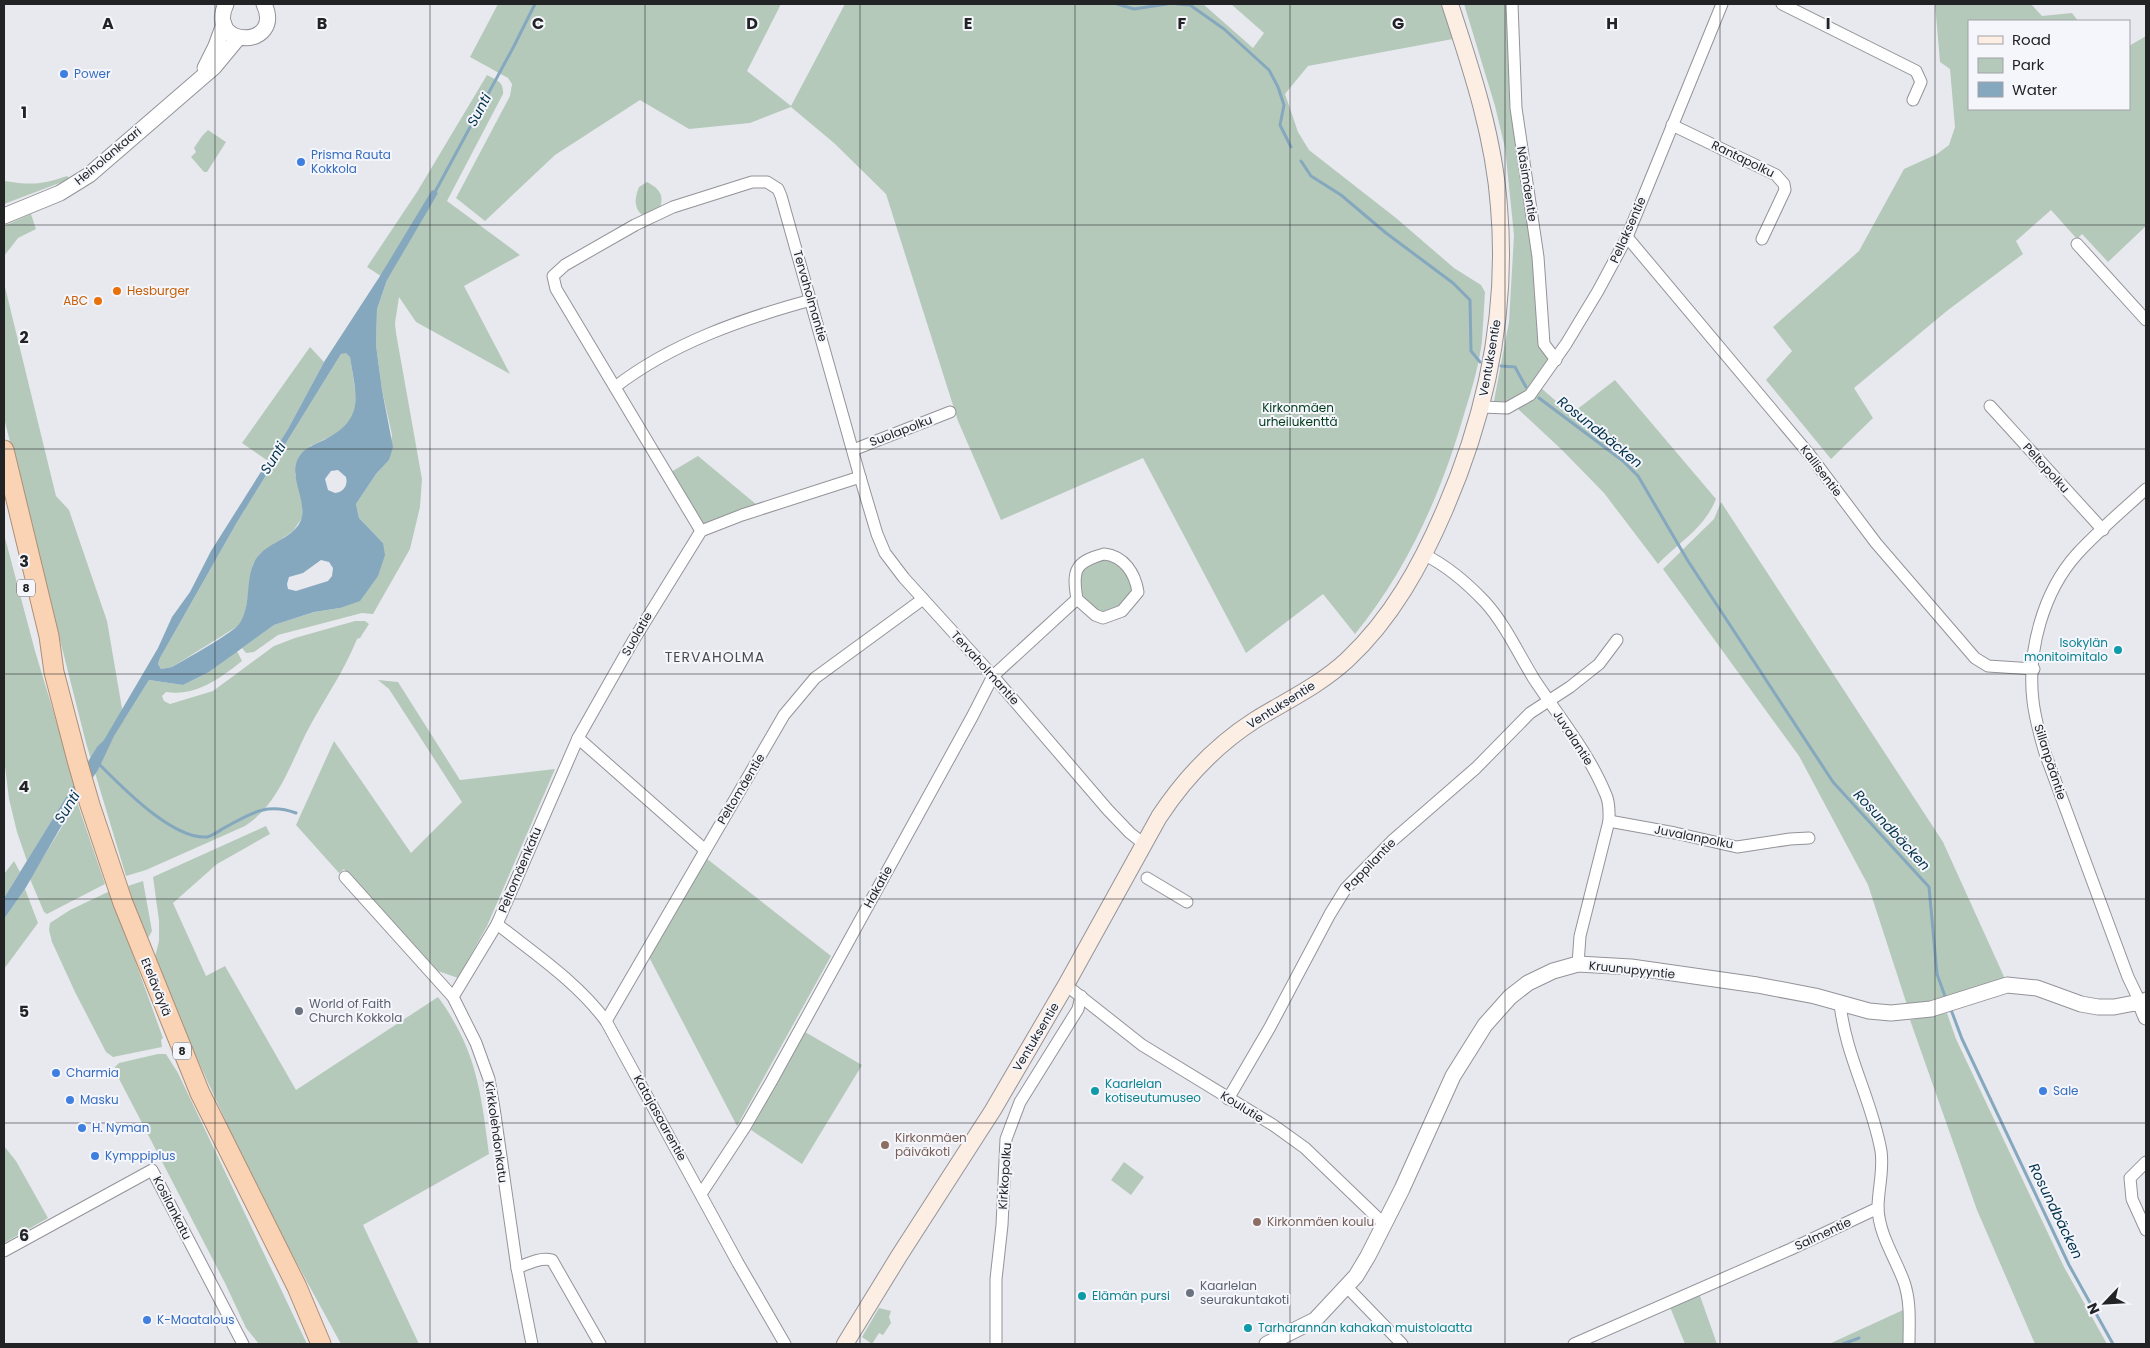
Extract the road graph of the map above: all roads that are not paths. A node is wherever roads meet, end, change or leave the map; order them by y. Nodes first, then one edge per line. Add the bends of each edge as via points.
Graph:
1 (1450, 4) edge
2 (1512, 4) edge
3 (1722, 4) edge
4 (1782, 4) edge
5 (267, 6) edge
6 (222, 10) edge
7 (238, 38) junction
8 (200, 78) junction
9 (1913, 100) dead end
10 (1672, 125) junction
11 (4, 216) edge
12 (1627, 237) junction
13 (1762, 239) dead end
14 (2077, 244) dead end
15 (811, 300) junction
16 (2146, 320) edge
17 (1556, 360) junction
18 (615, 387) junction
19 (1990, 406) dead end
20 (1482, 407) junction
21 (950, 412) dead end
22 (4, 450) edge
23 (853, 450) junction
24 (860, 477) junction
25 (2146, 489) edge
26 (4, 502) edge
27 (2103, 530) junction
28 (701, 531) junction
29 (1425, 555) junction
30 (923, 599) junction
31 (1077, 600) junction
32 (1616, 640) dead end
33 (2034, 669) junction
34 (54, 672) junction
35 (993, 676) junction
36 (1549, 701) junction
37 (578, 738) junction
38 (1609, 821) junction
39 (1809, 838) dead end
40 (1144, 844) junction
41 (705, 850) junction
42 (345, 877) dead end
43 (1148, 878) dead end
44 (1187, 902) dead end
45 (497, 924) junction
46 (1578, 964) junction
47 (1066, 985) junction
48 (1081, 996) junction
49 (452, 997) junction
50 (2143, 1000) edge
51 (1840, 1003) junction
52 (2146, 1017) edge
53 (606, 1020) junction
54 (1228, 1098) junction
55 (2146, 1162) edge
56 (701, 1194) junction
57 (1878, 1208) junction
58 (1384, 1224) junction
59 (2146, 1230) edge
60 (4, 1251) edge
61 (517, 1268) junction
62 (297, 1287) junction
63 (1347, 1287) junction
64 (242, 1344) edge
65 (321, 1344) edge
66 (332, 1344) edge
67 (532, 1344) edge
68 (600, 1344) edge
69 (785, 1344) edge
70 (845, 1344) edge
71 (996, 1344) edge
72 (1270, 1344) edge
73 (1402, 1344) edge
74 (1574, 1344) edge
75 (1909, 1344) edge

1 - 20 main road, Ventuksentie via 1490,138 1499,207 1497,320
2 - 17 street, Näsimäentie via 1516,108 1538,257 1544,344
3 - 10 street, Pellaksentie
4 - 9 street via 1916,71 1921,82
5 - 7 street via 266,24 258,35
6 - 7 street via 232,34
6 - 8 street, Heinolankaari via 216,46
7 - 8 street, Heinolankaari via 214,67
8 - 11 street, Heinolankaari via 83,179 47,199
10 - 12 street, Pellaksentie
10 - 13 street, Rantapolku via 1782,180 1785,190
12 - 17 street, Pellaksentie
12 - 33 street, Kallisentie via 1809,454 1894,565 1975,658 1988,666
14 - 16 street
15 - 18 street via 753,316 709,334 647,365
15 - 18 street, Tervaholmantie via 781,196 772,184 752,182 673,207 635,225 559,269 553,276 556,289
15 - 23 street, Tervaholmantie
17 - 20 street, Pellaksentie via 1537,387 1517,404 1502,409
18 - 28 street, Tervaholmantie
19 - 27 street, Peltopolku
20 - 29 main road, Ventuksentie via 1461,470
21 - 23 street, Suolapolku
22 - 34 highway, Eteläväylä / 8 via 49,636
23 - 24 street, Tervaholmantie
24 - 28 street
24 - 30 street, Tervaholmantie via 885,553
25 - 27 street, Sillanpääntie
26 - 34 highway, Eteläväylä / 8 via 40,638
27 - 33 street, Sillanpääntie via 2077,554 2048,596
28 - 37 street, Suolatie via 632,642
29 - 36 street, Juvalantie via 1458,578 1497,617
29 - 40 main road, Ventuksentie via 1368,638 1329,674 1238,732 1213,753 1173,795
30 - 35 street, Tervaholmantie
30 - 41 street, Peltomäentie via 816,678 801,693 784,714
31 - 31 street via 1077,567 1096,556 1104,554 1119,558 1136,580 1138,592 1133,600 1114,615 1103,618 1095,615
31 - 35 street, Hakatie
32 - 36 street, Pappilantie via 1599,664
33 - 50 street, Sillanpääntie via 2033,699 2045,753 2128,978
34 - 62 highway, Eteläväylä / 8 via 90,806 123,903 184,1056
35 - 40 street, Tervaholmantie via 1108,810
35 - 56 street, Hakatie via 771,1082
36 - 38 street, Juvalantie via 1602,786 1610,808
36 - 54 street, Pappilantie via 1530,714 1476,768 1392,841 1346,888
37 - 41 street
37 - 45 street, Peltomäenkatu
38 - 39 street, Juvalanpolku via 1737,847
38 - 46 street, Juvalantie via 1580,936
40 - 47 main road, Ventuksentie
41 - 53 street, Peltomäentie
42 - 49 street, Kirkkolehdonkatu
43 - 44 street
45 - 49 street, Peltomäenkatu
45 - 53 street, Katajasaarentie via 576,987
46 - 51 street, Kruunupyyntie via 1631,967 1756,985
46 - 58 street, Kruunupyyntie via 1528,983 1510,997 1485,1025 1453,1076
47 - 48 street, Koulutie
47 - 70 main road, Ventuksentie via 993,1110
48 - 54 street, Koulutie via 1142,1045
48 - 71 street, Kirkkopolku via 1078,1008 1020,1102 1006,1140 996,1279
49 - 61 street, Kirkkolehdonkatu via 476,1043 489,1079
50 - 51 street, Kruunupyyntie via 2098,1007 2038,988 2007,985 1939,1007 1891,1013
50 - 52 street
51 - 57 street via 1841,1024 1878,1139 1881,1164
53 - 56 street, Katajasaarentie
54 - 58 street, Koulutie via 1305,1148
55 - 59 street via 2130,1178 2132,1199
56 - 69 street, Katajasaarentie
57 - 74 street, Salmentie via 1791,1250
57 - 75 street via 1882,1231 1907,1295
58 - 63 street, Kruunupyyntie
60 - 64 street, Kosilankatu via 152,1170
61 - 67 street, Kirkkolehdonkatu
61 - 68 street via 531,1262 552,1260
62 - 65 highway, Eteläväylä / 8
62 - 66 highway, Eteläväylä / 8
63 - 72 street, Kruunupyyntie via 1315,1320
63 - 73 street

